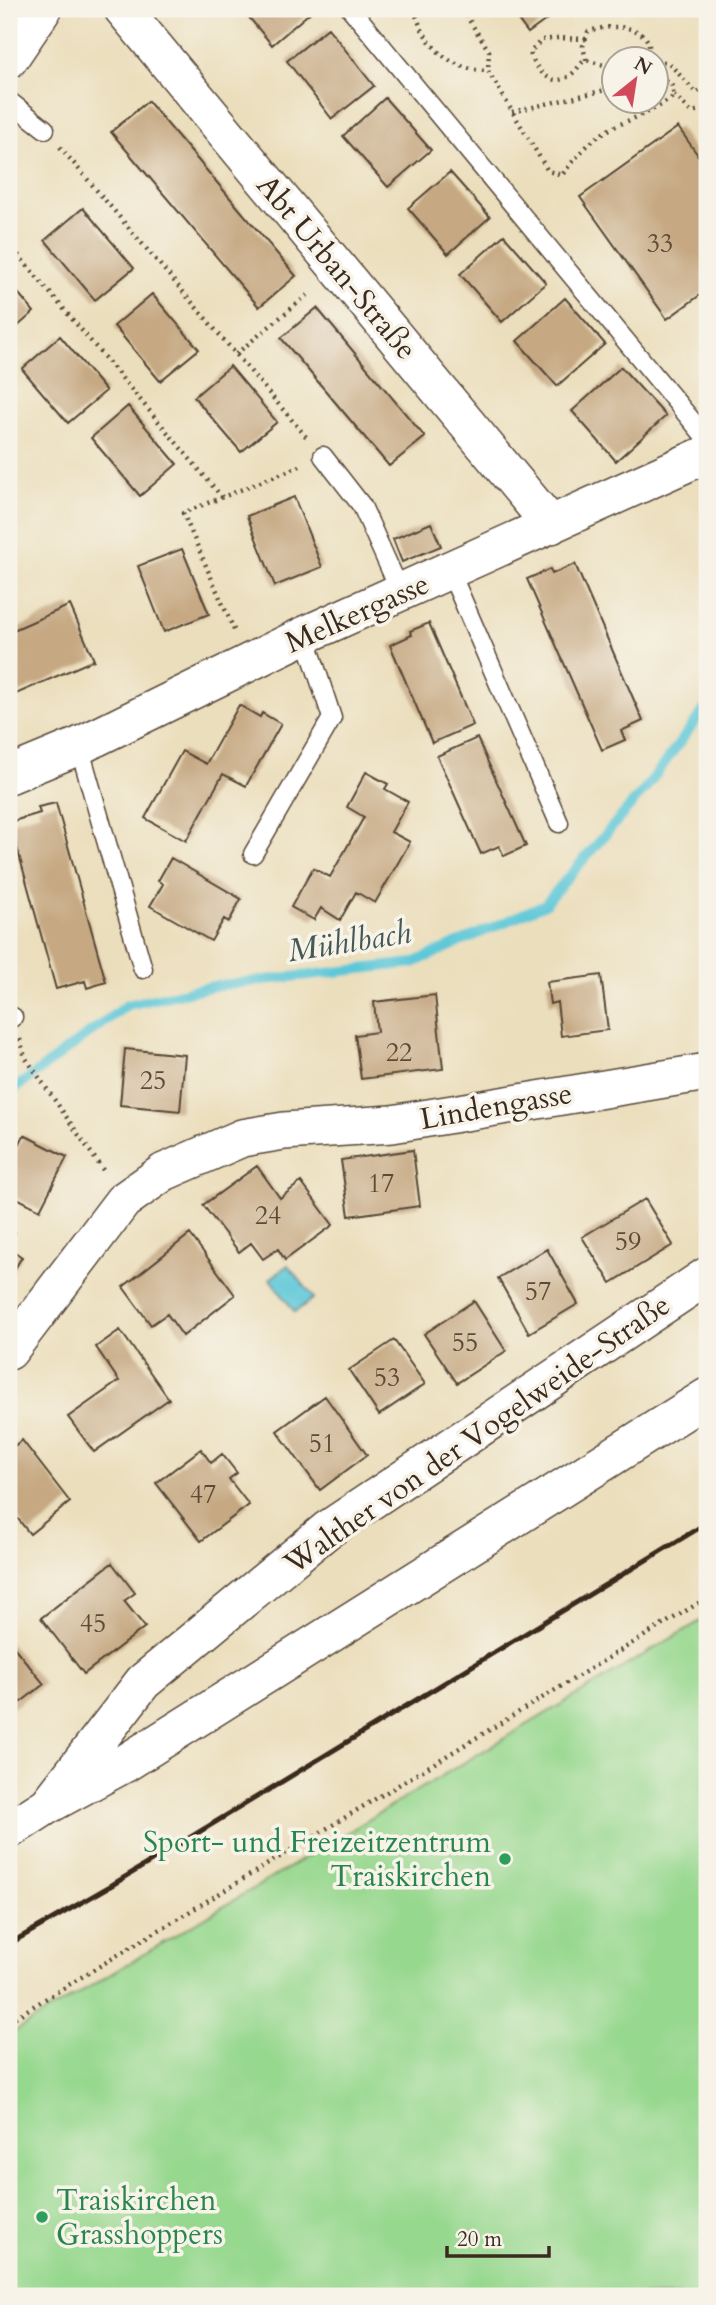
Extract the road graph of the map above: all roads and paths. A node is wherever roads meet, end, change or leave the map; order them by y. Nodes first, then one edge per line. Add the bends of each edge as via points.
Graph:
1 (43, 9) edge
2 (123, 9) edge
3 (352, 9) edge
4 (414, 9) edge
5 (462, 9) edge
6 (586, 39) junction
7 (650, 46) edge
8 (9, 59) edge
9 (586, 60) junction
10 (600, 64) edge
11 (670, 64) edge
12 (488, 71) junction
13 (670, 83) edge
14 (707, 86) edge
15 (600, 91) edge
16 (674, 95) junction
17 (9, 101) edge
18 (707, 109) edge
19 (512, 112) junction
20 (45, 129) joint
21 (9, 244) edge
22 (339, 269) junction
23 (236, 354) junction
24 (707, 439) edge
25 (707, 454) edge
26 (323, 456) junction
27 (222, 497) junction
28 (551, 525) junction
29 (450, 571) junction
30 (401, 593) junction
31 (305, 635) junction
32 (248, 663) junction
33 (79, 746) junction
34 (9, 775) edge
35 (559, 823) dead end
36 (253, 854) dead end
37 (143, 969) dead end
38 (25, 1057) dead end
39 (707, 1072) edge
40 (123, 1201) junction
41 (707, 1276) edge
42 (9, 1351) edge
43 (707, 1397) edge
44 (707, 1598) edge
45 (48, 1805) junction
46 (9, 1830) edge
47 (9, 2021) edge

1 - 8 street
2 - 22 street, Abt Urban-Straße
3 - 24 lane
4 - 12 path via 422,32 447,61 471,71
5 - 12 path via 489,51
6 - 7 path via 588,32 600,26 615,26 644,35
6 - 9 path
6 - 9 path via 541,40 530,53 536,69 551,79 564,78
9 - 10 path
11 - 14 path via 696,93
12 - 19 path
13 - 16 path
15 - 19 path
16 - 18 path via 691,112
16 - 19 path via 597,138 562,175 548,170
17 - 20 lane
20 - 23 path
21 - 27 path
22 - 23 path
22 - 28 street, Abt Urban-Straße
23 - 26 path
25 - 28 street, Melkergasse
26 - 27 path
26 - 30 lane via 362,506
27 - 32 path via 183,513
28 - 29 street, Melkergasse
29 - 30 street, Melkergasse
29 - 35 lane
30 - 31 street, Melkergasse
31 - 32 street, Melkergasse
31 - 36 lane via 332,718
32 - 33 street, Melkergasse
33 - 34 street, Melkergasse
33 - 37 lane
38 - 40 path
39 - 40 street, Lindengasse via 392,1124 242,1138 164,1172
40 - 42 street, Lindengasse
41 - 45 street, Walther von der Vogelweide-Straße via 327,1530 143,1682
43 - 45 street, Walther von der Vogelweide-Straße via 124,1764
44 - 47 path
45 - 46 street, Walther von der Vogelweide-Straße

